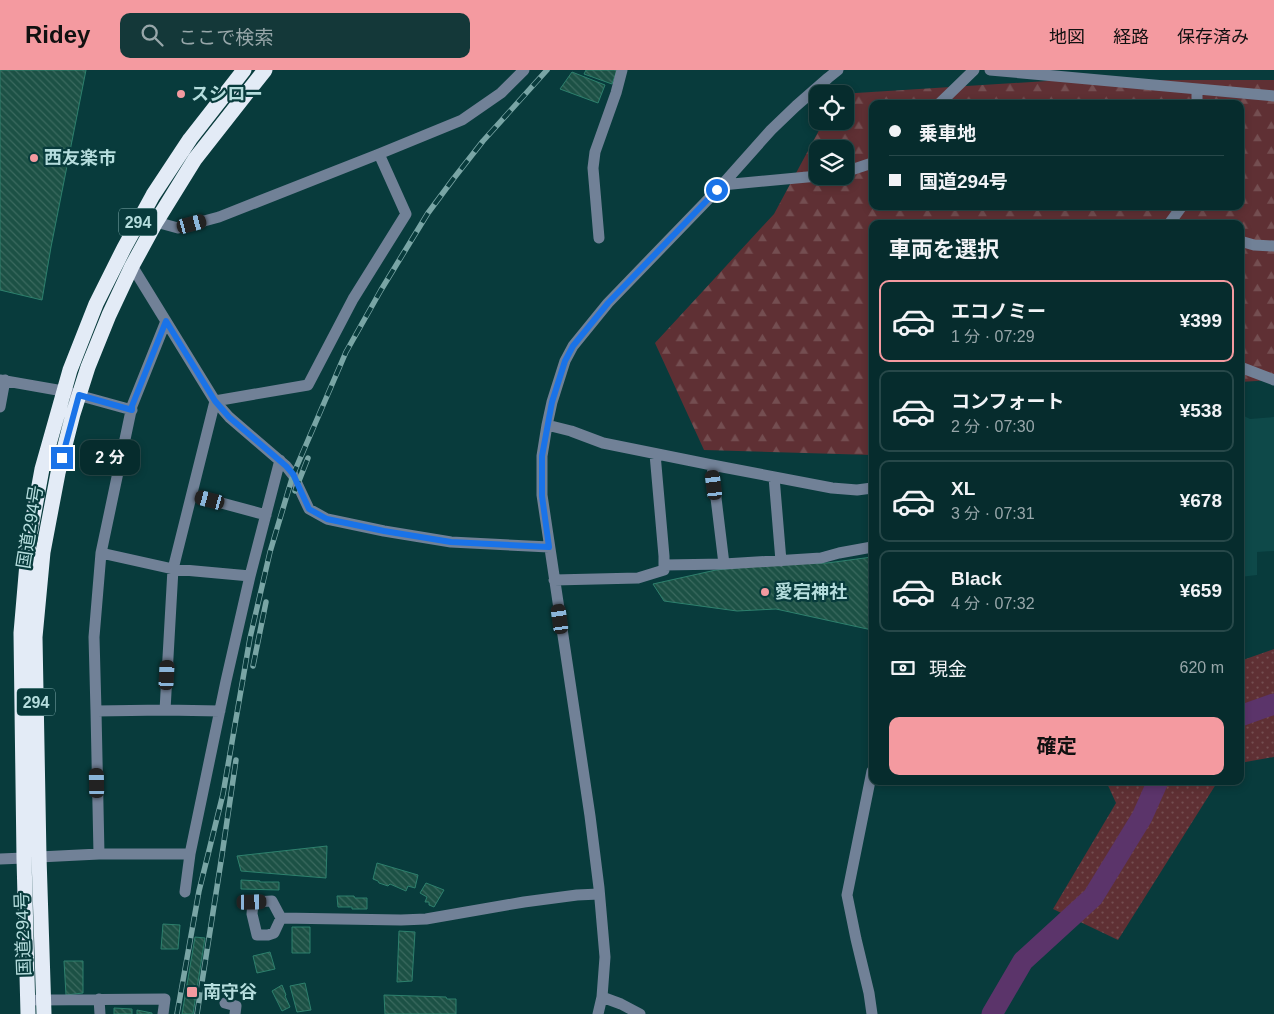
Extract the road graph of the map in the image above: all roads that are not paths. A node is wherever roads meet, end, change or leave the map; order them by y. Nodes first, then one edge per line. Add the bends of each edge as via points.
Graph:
1 (244, 70) edge
2 (265, 70) edge
3 (524, 70) edge
4 (622, 70) edge
5 (838, 70) edge
6 (974, 70) edge
7 (990, 70) edge
8 (1197, 90) junction
9 (1274, 96) edge
10 (943, 100) edge
11 (1197, 100) edge
12 (378, 154) junction
13 (869, 164) edge
14 (854, 169) edge
15 (809, 177) edge
16 (722, 185) junction
17 (156, 222) junction
18 (599, 238) dead end
19 (1244, 242) edge
20 (1274, 246) edge
21 (132, 266) junction
22 (166, 321) junction
23 (1244, 369) edge
24 (3, 380) edge
25 (1274, 380) edge
26 (63, 391) junction
27 (79, 395) junction
28 (215, 401) junction
29 (0, 407) edge
30 (132, 410) junction
31 (547, 425) junction
32 (655, 454) junction
33 (280, 460) junction
34 (712, 465) junction
35 (774, 477) junction
36 (869, 488) edge
37 (192, 495) junction
38 (266, 515) junction
39 (549, 547) junction
40 (869, 548) edge
41 (101, 553) junction
42 (781, 561) junction
43 (724, 564) junction
44 (664, 565) junction
45 (173, 569) junction
46 (250, 576) junction
47 (554, 580) junction
48 (165, 710) junction
49 (96, 711) junction
50 (220, 711) junction
51 (869, 785) edge
52 (99, 854) junction
53 (190, 854) junction
54 (31, 858) junction
55 (0, 859) edge
56 (185, 892) dead end
57 (600, 894) junction
58 (281, 918) dead end
59 (602, 997) junction
60 (99, 999) junction
61 (225, 1003) dead end
62 (28, 1007) edge
63 (44, 1007) edge
64 (100, 1014) edge
65 (163, 1014) edge
66 (235, 1014) edge
67 (598, 1014) edge
68 (640, 1014) edge
69 (872, 1014) edge

1 - 26 highway, 国道294号 / 294 via 190,139 153,195 96,304
2 - 17 highway, 国道294号 / 294 via 195,159
3 - 12 street via 501,93 462,120
4 - 18 street via 595,152 593,168
5 - 16 street via 771,130
6 - 10 street
7 - 8 street
8 - 9 street
8 - 11 street
12 - 17 street via 219,217 178,228
12 - 28 street via 406,214 353,299 308,385
13 - 14 street
15 - 16 street
16 - 31 street via 608,303 573,346 562,369
17 - 21 highway, 国道294号 / 294
19 - 20 street
21 - 22 street
21 - 27 highway, 国道294号 / 294 via 108,315
22 - 28 street
22 - 30 street
23 - 25 street
24 - 26 street
24 - 29 street
26 - 27 street
26 - 54 highway, 国道294号 / 294 via 42,469 24,584 21,633
27 - 30 street
27 - 54 highway, 国道294号 / 294 via 58,473 43,552 36,628
28 - 33 street
28 - 37 street
30 - 41 street
31 - 32 street via 603,443
31 - 39 street via 542,456 542,496
32 - 34 street
32 - 44 street
33 - 38 street
33 - 39 street via 293,474 309,509 327,519 451,542
34 - 35 street
34 - 43 street
35 - 36 street via 832,488
35 - 42 street
37 - 38 street
37 - 45 street
38 - 46 street
39 - 47 street
40 - 42 street via 821,558
41 - 45 street
41 - 49 street via 94,637
42 - 43 street
43 - 44 street
44 - 47 street via 664,570 638,578
45 - 46 street
45 - 48 street
46 - 50 street
47 - 57 street
48 - 49 street
48 - 50 street
49 - 52 street
50 - 53 street
51 - 69 street via 847,895
52 - 53 street
52 - 54 street
53 - 56 street
54 - 55 street
54 - 62 highway, 国道294号 / 294
54 - 63 highway, 国道294号 / 294
57 - 58 street via 577,894 426,919
57 - 59 street via 605,957
59 - 67 street
59 - 68 street
60 - 63 street
60 - 64 street
60 - 65 street via 166,999
61 - 66 street via 236,1006
62 - 63 street

